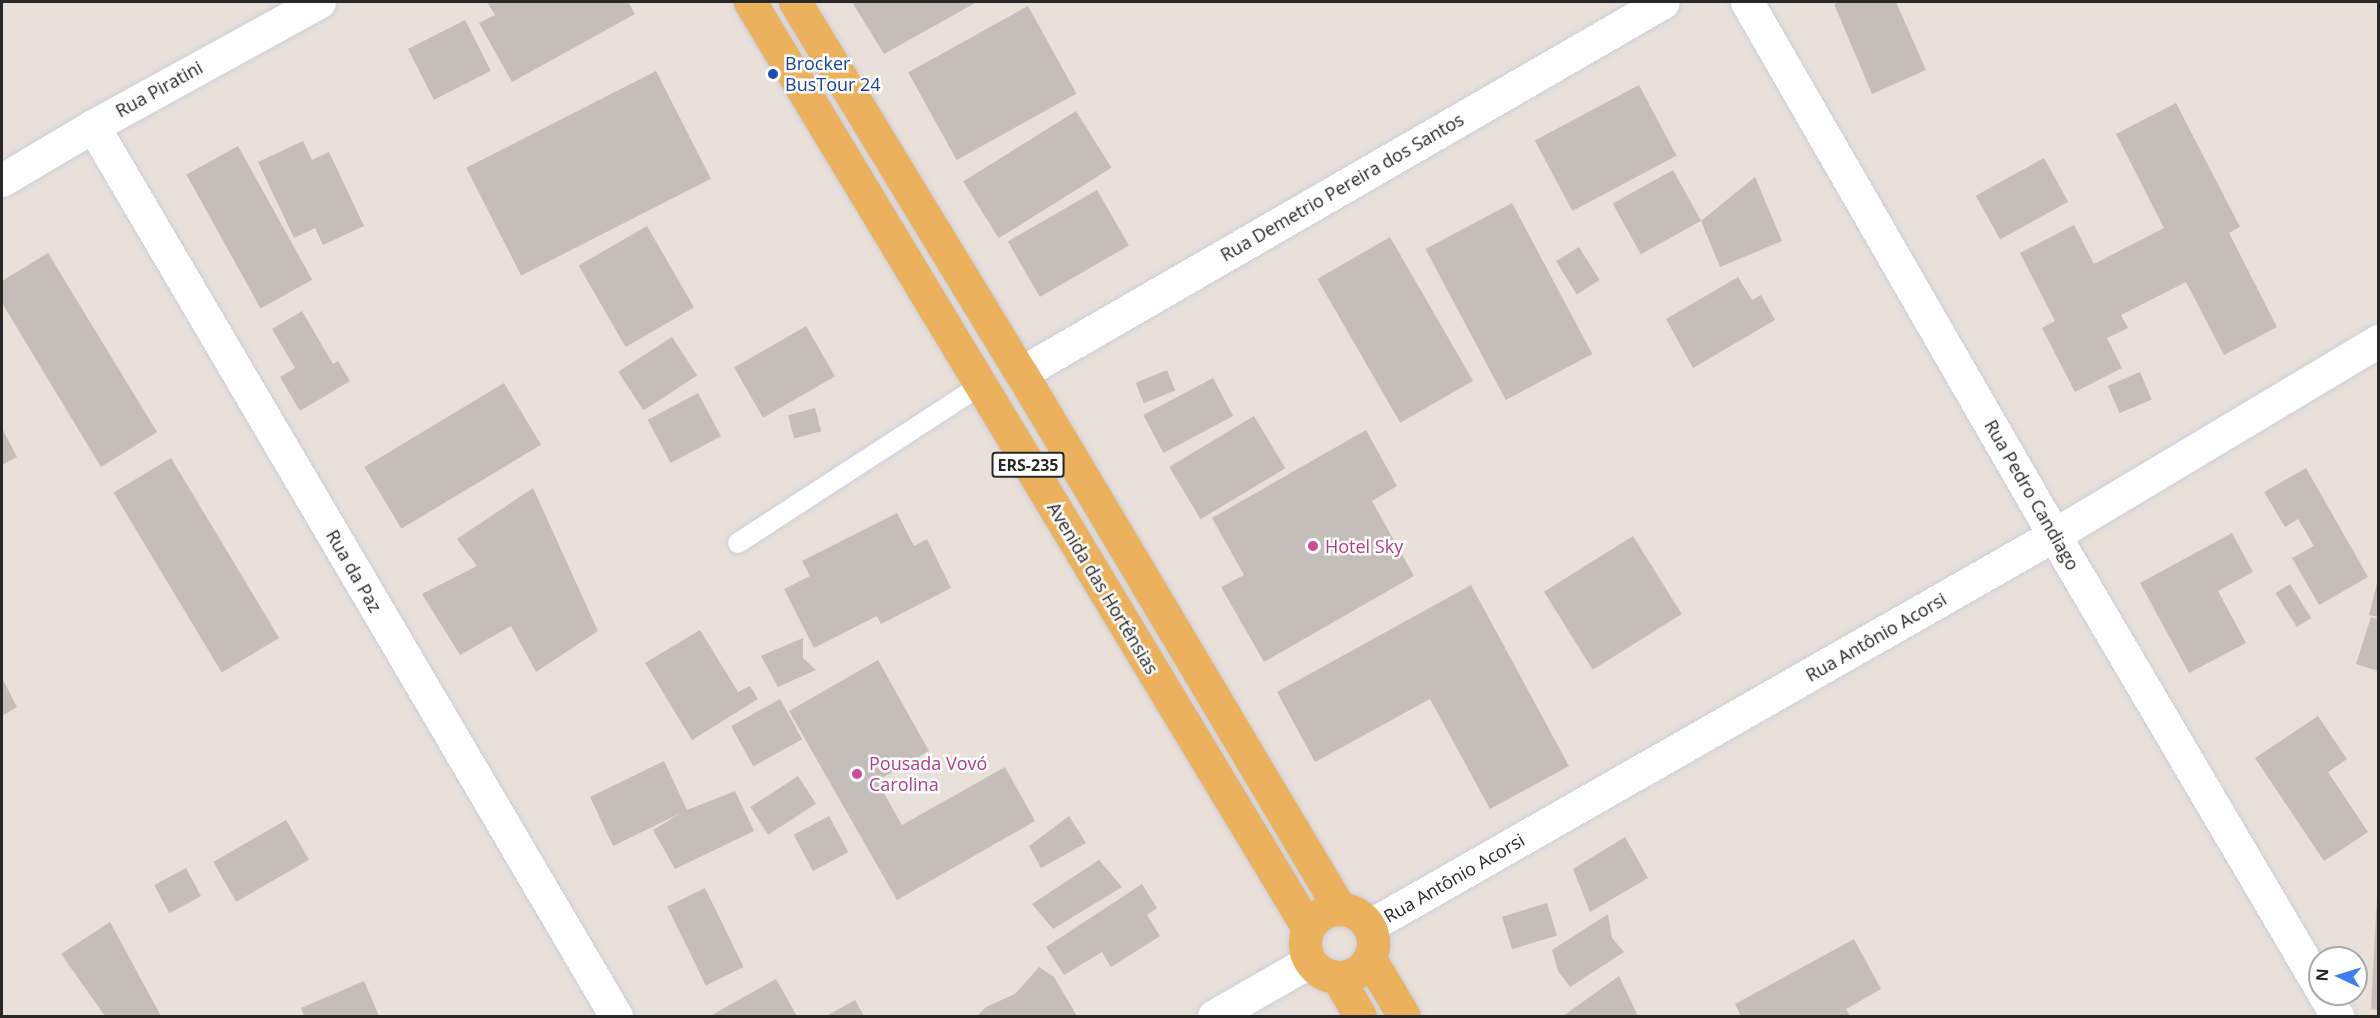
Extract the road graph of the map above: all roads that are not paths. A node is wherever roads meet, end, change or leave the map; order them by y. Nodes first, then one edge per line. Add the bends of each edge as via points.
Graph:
1 (319, 2) edge
2 (750, 2) edge
3 (795, 2) edge
4 (1664, 2) edge
5 (1747, 2) edge
6 (93, 126) junction
7 (2, 180) edge
8 (2379, 341) edge
9 (1021, 373) junction
10 (980, 386) junction
11 (2054, 535) junction
12 (738, 543) dead end
13 (1340, 909) junction
14 (1369, 926) junction
15 (1308, 928) junction
16 (1370, 959) junction
17 (1310, 961) junction
18 (2308, 967) edge
19 (1338, 978) junction
20 (616, 1017) edge
21 (1214, 1017) edge
22 (1360, 1017) edge
23 (1404, 1017) edge

1 - 6 street, Rua Piratini
2 - 10 main road, Avenida das Hortênsias / ERS-235
3 - 9 main road, ERS-235
4 - 9 street, Rua Demetrio Pereira dos Santos
5 - 11 street, Rua Pedro Candiago
6 - 7 street, Rua Piratini
6 - 20 street, Rua da Paz
8 - 11 street, Rua Antônio Acorsi
9 - 13 main road, ERS-235
10 - 12 lane
10 - 15 main road, Avenida das Hortênsias / ERS-235
11 - 14 street, Rua Antônio Acorsi
11 - 18 street, Rua Pedro Candiago
13 - 14 main road via 1361,917
13 - 15 main road via 1321,914
14 - 16 main road via 1373,937
15 - 17 main road via 1305,939
16 - 19 main road via 1357,973
16 - 23 main road
17 - 19 main road via 1317,970
17 - 21 street
19 - 22 main road

